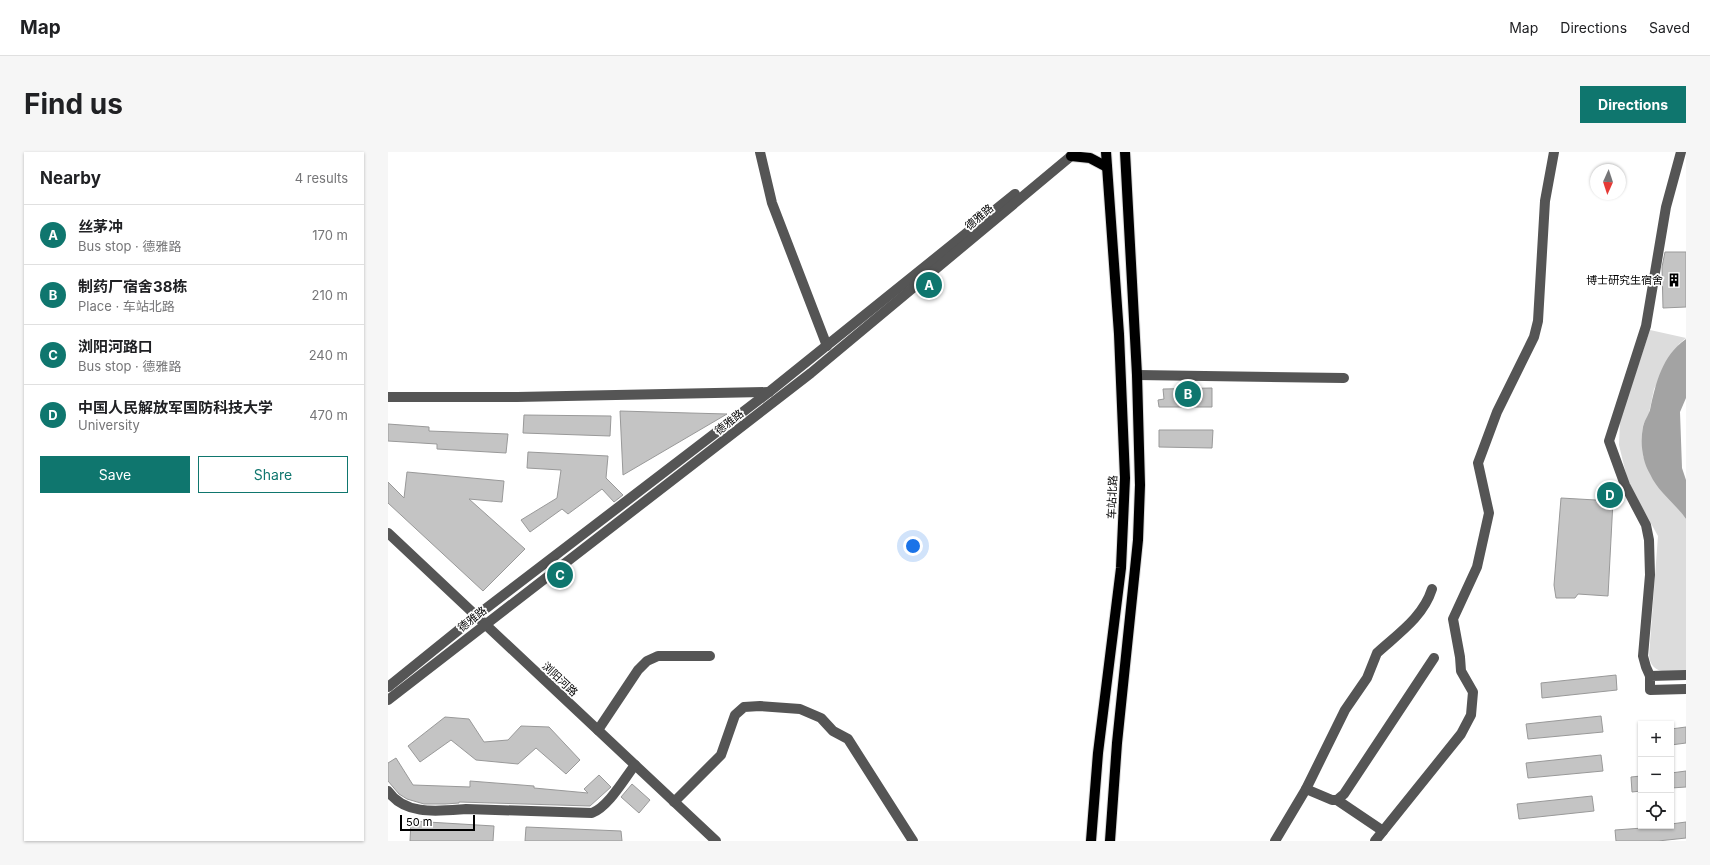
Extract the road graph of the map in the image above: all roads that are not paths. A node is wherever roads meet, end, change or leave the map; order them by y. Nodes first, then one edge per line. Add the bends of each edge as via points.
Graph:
1 (760, 152) edge
2 (1106, 152) edge
3 (1125, 152) edge
4 (1130, 152) edge
5 (1554, 152) edge
6 (1681, 152) edge
7 (1071, 153) edge
8 (1107, 167) junction
9 (1126, 168) junction
10 (827, 346) junction
11 (1137, 375) junction
12 (1344, 378) dead end
13 (769, 392) junction
14 (388, 397) edge
15 (388, 533) edge
16 (1432, 589) dead end
17 (476, 616) junction
18 (484, 624) junction
19 (710, 656) dead end
20 (1434, 658) dead end
21 (1686, 675) edge
22 (1650, 676) junction
23 (388, 687) edge
24 (1686, 689) edge
25 (388, 700) edge
26 (598, 730) junction
27 (635, 765) junction
28 (1306, 789) junction
29 (388, 791) edge
30 (1337, 800) junction
31 (674, 802) junction
32 (1383, 831) junction
33 (716, 841) edge
34 (913, 841) edge
35 (1091, 841) edge
36 (1110, 841) edge
37 (1275, 841) edge
38 (1374, 841) edge

1 - 10 street via 772,203
2 - 8 main road, 车站北路
3 - 9 main road
4 - 9 street
5 - 32 street via 1545,200 1538,321 1534,337 1497,412 1478,463 1489,513 1477,567 1453,619 1461,670 1473,692 1471,715 1461,734
6 - 22 street via 1666,206 1646,326 1609,441 1625,485 1646,525 1649,540 1650,575 1643,656
7 - 8 main road via 1090,158
7 - 10 street, 德雅路
7 - 18 street, 德雅路 via 811,372
8 - 35 main road, 车站北路 via 1119,334 1125,478 1121,568 1098,753
9 - 11 main road
10 - 13 street, 德雅路
11 - 12 street
11 - 36 main road via 1140,485 1138,540 1117,743
13 - 14 street
13 - 17 street, 德雅路
15 - 17 street, 浏阳河路
16 - 28 street via 1428,603 1419,615 1374,659 1367,678 1345,710
17 - 18 street, 浏阳河路
17 - 23 street, 德雅路
18 - 25 street, 德雅路
18 - 26 street, 浏阳河路
19 - 26 street via 658,656 647,661 638,670
20 - 30 street via 1344,794
21 - 22 street
22 - 24 street via 1650,690
26 - 27 street, 浏阳河路
27 - 29 street via 605,804 592,812 466,809 448,811 410,808 400,804
27 - 31 street, 浏阳河路
28 - 30 street via 1328,800
28 - 37 street
30 - 32 street
31 - 33 street, 浏阳河路
31 - 34 street via 721,755 735,715 744,708 760,706 800,709 821,718 833,731 848,739
32 - 38 street

